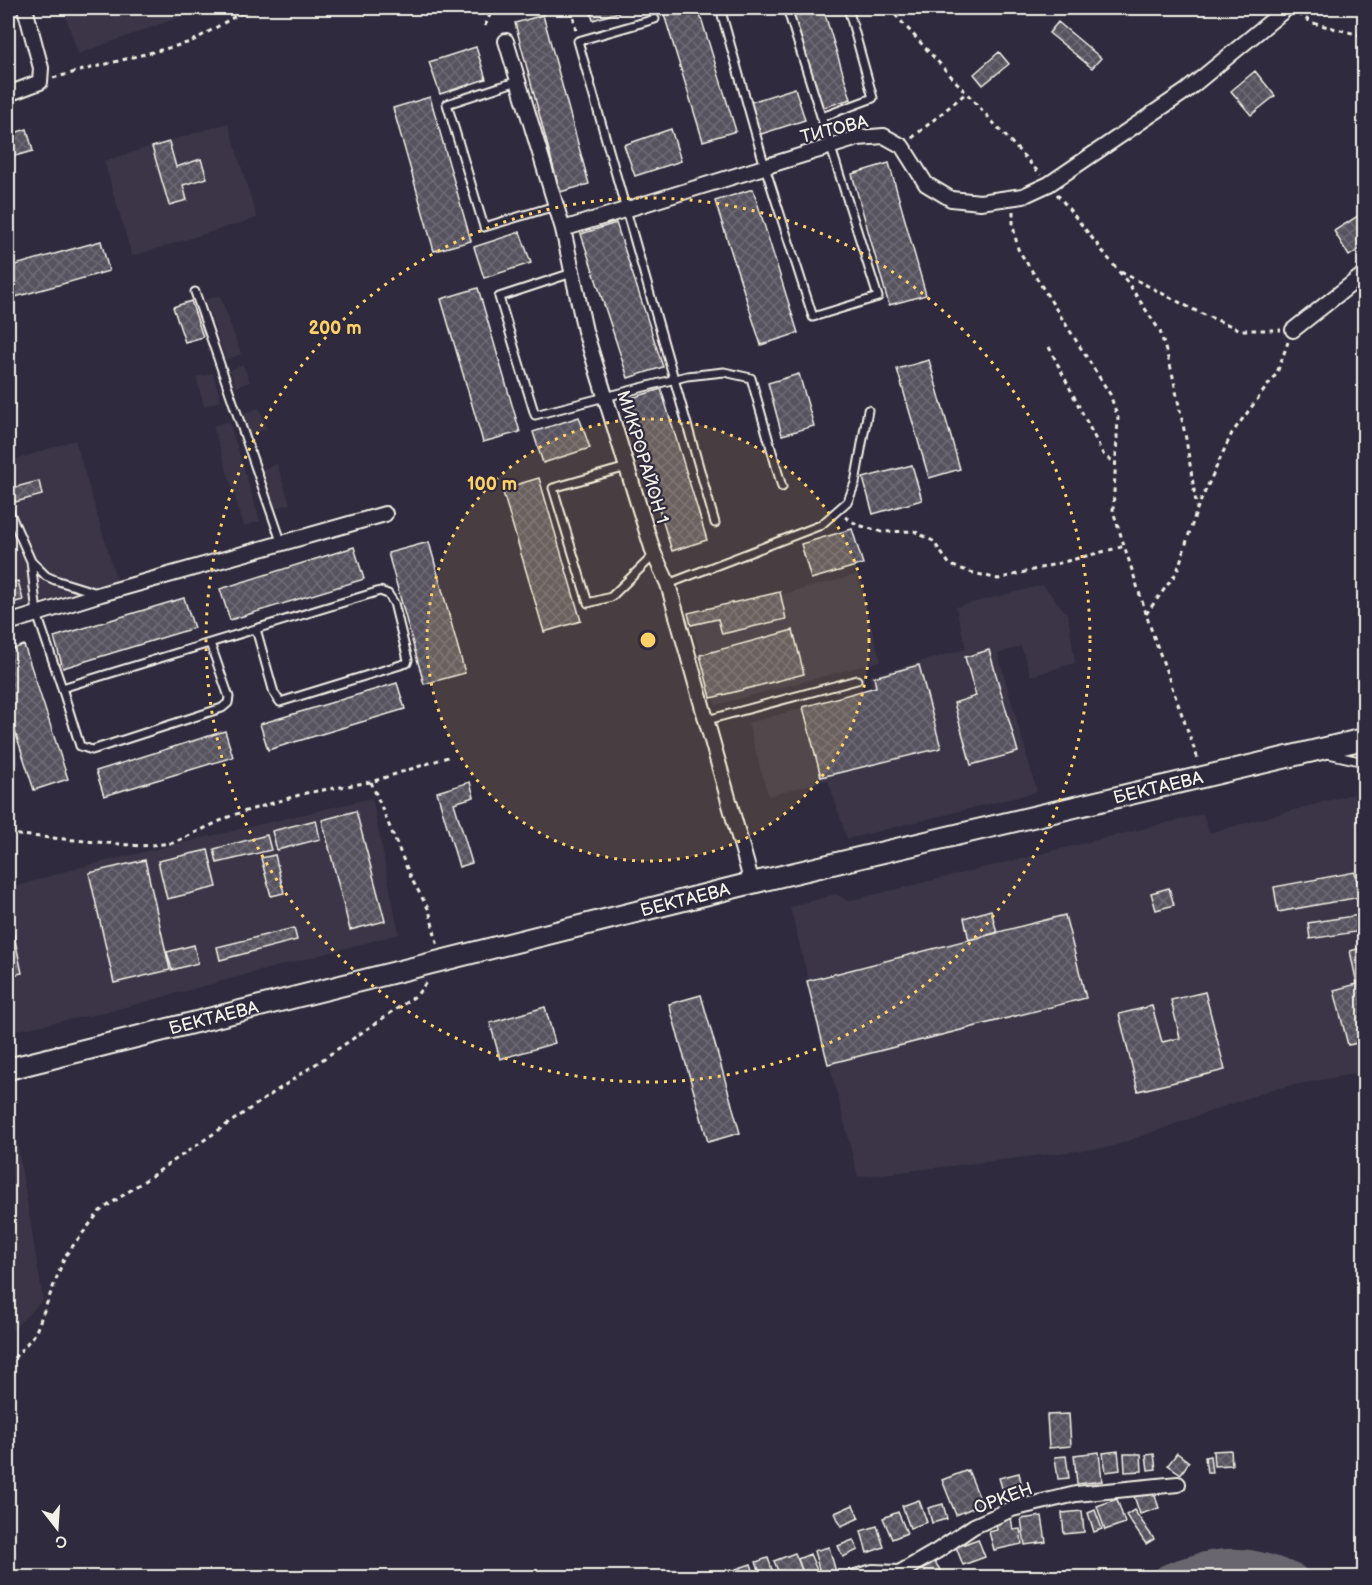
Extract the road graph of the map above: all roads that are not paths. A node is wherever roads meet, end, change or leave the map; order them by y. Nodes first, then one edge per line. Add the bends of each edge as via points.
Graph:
1 (25, 8) edge
2 (720, 8) edge
3 (787, 8) edge
4 (848, 8) edge
5 (1287, 8) edge
6 (655, 19) dead end
7 (506, 41) dead end
8 (518, 81) junction
9 (8, 94) edge
10 (822, 117) junction
11 (832, 146) junction
12 (765, 167) junction
13 (555, 206) junction
14 (625, 210) junction
15 (562, 229) junction
16 (572, 273) junction
17 (1365, 274) edge
18 (195, 292) dead end
19 (1293, 330) road end
20 (674, 380) junction
21 (605, 397) junction
22 (867, 410) dead end
23 (627, 467) junction
24 (782, 487) dead end
25 (8, 509) edge
26 (385, 514) dead end
27 (715, 523) dead end
28 (282, 544) junction
29 (654, 554) junction
30 (31, 561) junction
31 (668, 584) junction
32 (101, 594) junction
33 (37, 614) junction
34 (8, 623) edge
35 (256, 629) junction
36 (210, 644) junction
37 (857, 680) dead end
38 (62, 688) junction
39 (707, 720) junction
40 (1365, 739) edge
41 (1316, 752) junction
42 (1365, 762) edge
43 (752, 883) junction
44 (8, 1069) edge
45 (1178, 1484) dead end
46 (899, 1575) edge
47 (852, 1578) edge

1 - 9 street via 41,68 40,82
2 - 12 lane
3 - 10 lane
4 - 10 lane via 873,98
5 - 11 street, ТИТОВА via 1186,91 1049,184 1023,195 980,202 951,199 926,184 903,146 884,136
6 - 14 lane via 578,41
7 - 8 street, МИКРОРАЙОН 1
8 - 13 street, МИКРОРАЙОН 1
8 - 13 lane via 447,104 484,227
10 - 11 lane
11 - 12 street, ТИТОВА
11 - 12 lane via 878,297 813,317
12 - 14 street, ТИТОВА
13 - 15 street, МИКРОРАЙОН 1
14 - 15 street, ТИТОВА
14 - 20 lane
15 - 16 street, МИКРОРАЙОН 1
16 - 21 street, МИКРОРАЙОН 1
16 - 21 lane via 499,297 535,415
17 - 19 street
18 - 28 lane
20 - 21 lane
20 - 24 lane via 724,372 751,378
20 - 27 lane
21 - 23 street, МИКРОРАЙОН 1
22 - 31 lane via 855,483 848,501 822,525
23 - 29 street, МИКРОРАЙОН 1
23 - 29 lane via 553,488 588,603 611,597
25 - 30 lane
26 - 28 street
28 - 32 street
29 - 31 street, МИКРОРАЙОН 1
30 - 32 lane via 46,576
30 - 33 lane
31 - 39 street, МИКРОРАЙОН 1
32 - 33 street
33 - 34 street
33 - 38 lane
35 - 35 lane via 380,591 394,603 408,660 279,702
35 - 36 lane
36 - 38 lane
36 - 38 lane via 228,703 92,750 80,746
37 - 39 lane
39 - 43 street, МИКРОРАЙОН 1
40 - 41 street, БЕКТАЕВА
41 - 42 lane
41 - 43 street, БЕКТАЕВА
43 - 44 street, БЕКТАЕВА
45 - 46 street, ОРКЕН via 1076,1494 1012,1509 974,1526
46 - 47 street, ОРКЕН via 873,1572

